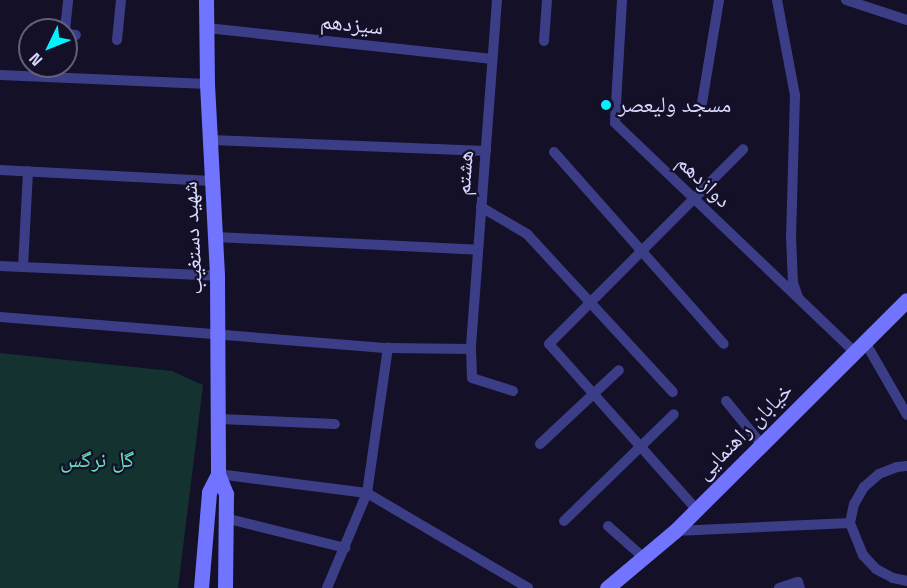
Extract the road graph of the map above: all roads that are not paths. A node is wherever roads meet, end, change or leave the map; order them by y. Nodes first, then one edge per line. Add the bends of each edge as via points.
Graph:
1 (68, 0) edge
2 (121, 0) edge
3 (206, 0) edge
4 (497, 0) edge
5 (547, 0) edge
6 (622, 0) edge
7 (719, 0) edge
8 (777, 0) edge
9 (846, 0) edge
10 (69, 18) edge
11 (907, 20) edge
12 (207, 28) junction
13 (117, 40) dead end
14 (544, 40) dead end
15 (492, 59) junction
16 (0, 75) edge
17 (207, 84) junction
18 (702, 103) dead end
19 (211, 140) junction
20 (743, 149) dead end
21 (486, 151) junction
22 (554, 152) dead end
23 (0, 170) edge
24 (28, 171) junction
25 (212, 181) junction
26 (694, 198) junction
27 (482, 207) junction
28 (216, 237) junction
29 (478, 250) junction
30 (640, 252) junction
31 (0, 266) edge
32 (23, 267) junction
33 (217, 276) junction
34 (907, 300) edge
35 (800, 301) junction
36 (590, 302) junction
37 (0, 317) edge
38 (218, 336) junction
39 (724, 344) dead end
40 (860, 347) junction
41 (388, 348) junction
42 (471, 350) junction
43 (619, 370) dead end
44 (513, 391) dead end
45 (673, 392) dead end
46 (594, 394) junction
47 (726, 401) dead end
48 (674, 414) dead end
49 (907, 415) edge
50 (219, 419) junction
51 (336, 424) dead end
52 (540, 444) dead end
53 (762, 445) junction
54 (641, 447) junction
55 (907, 466) edge
56 (218, 474) junction
57 (367, 493) junction
58 (697, 510) junction
59 (225, 518) junction
60 (564, 521) dead end
61 (850, 523) junction
62 (608, 526) dead end
63 (675, 531) junction
64 (345, 548) junction
65 (644, 558) junction
66 (907, 581) edge
67 (614, 586) edge
68 (201, 588) edge
69 (225, 588) edge
70 (327, 588) edge
71 (528, 588) edge
72 (779, 588) edge
73 (801, 588) edge

1 - 10 street
2 - 13 street
3 - 12 main road, شهید دستغیب
4 - 15 street, هشتم
5 - 14 street
6 - 26 street, دوازدهم via 615,123
7 - 18 street
8 - 35 street via 795,95 791,236 793,283
9 - 11 street
12 - 15 street, سیزدهم
12 - 17 main road, شهید دستغیب
15 - 21 street, هشتم
16 - 17 street
17 - 19 main road, شهید دستغیب
19 - 21 street
19 - 25 main road, شهید دستغیب
20 - 26 street
21 - 27 street, هشتم
22 - 30 street
23 - 24 street
24 - 25 street
24 - 32 street
25 - 28 main road, شهید دستغیب
26 - 30 street
26 - 35 street, دوازدهم
27 - 29 street, هشتم
27 - 36 street via 527,234
28 - 29 street
28 - 33 main road, شهید دستغیب
29 - 42 street, هشتم
30 - 36 street
30 - 39 street
31 - 32 street
32 - 33 street
33 - 38 main road, شهید دستغیب
34 - 40 main road, خیابان راهنمایی
35 - 40 street, دوازدهم
36 - 45 street
36 - 46 street via 549,344
37 - 38 street
38 - 41 street
38 - 50 main road, شهید دستغیب
40 - 49 street, دوازدهم
40 - 53 main road, خیابان راهنمایی
41 - 42 street
41 - 57 street
42 - 44 street, هشتم via 472,378
43 - 46 street
46 - 52 street
46 - 54 street
47 - 53 street
48 - 54 street
50 - 51 street
50 - 56 main road, شهید دستغیب
53 - 58 main road, خیابان راهنمایی
54 - 58 street
54 - 60 street
55 - 61 street via 879,474 864,487 854,504
56 - 57 street
56 - 59 main road via 226,494
56 - 68 main road via 209,492
57 - 64 street
57 - 71 street
58 - 63 main road, خیابان راهنمایی
59 - 64 street
59 - 69 main road
61 - 63 street
61 - 66 street via 863,555 876,569
62 - 65 street
63 - 65 main road, خیابان راهنمایی
64 - 70 street
65 - 67 main road, خیابان راهنمایی
72 - 73 street via 798,582

